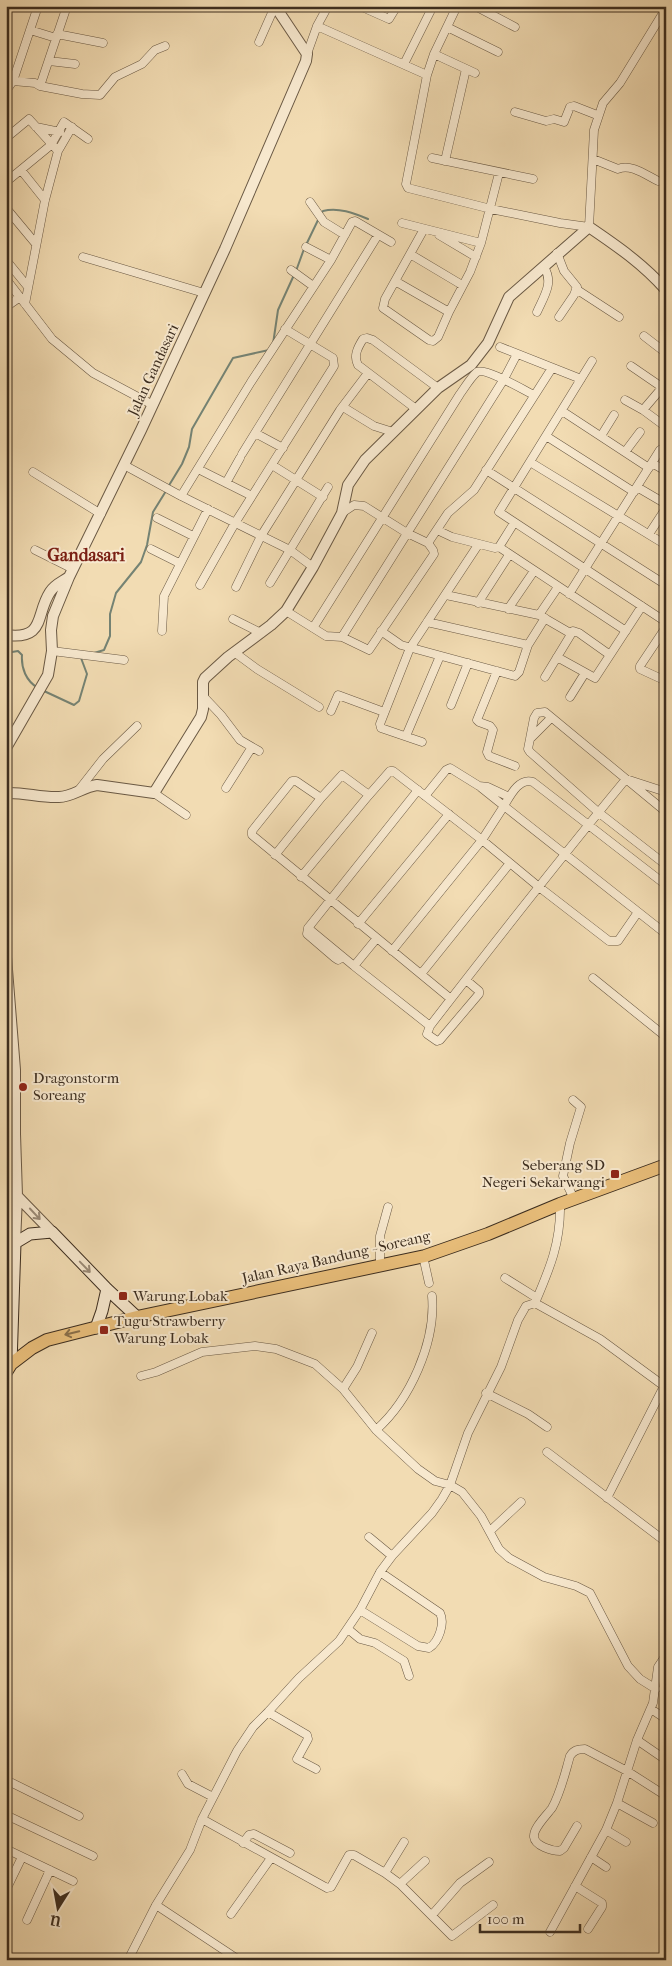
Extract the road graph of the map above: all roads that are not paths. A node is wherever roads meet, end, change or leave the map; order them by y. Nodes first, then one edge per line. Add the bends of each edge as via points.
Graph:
1 (38, 6) edge
2 (67, 6) edge
3 (275, 6) edge
4 (328, 6) edge
5 (397, 6) edge
6 (432, 6) edge
7 (457, 6) edge
8 (475, 6) edge
9 (362, 7) edge
10 (666, 8) edge
11 (318, 26) junction
12 (515, 26) dead end
13 (447, 27) junction
14 (30, 30) junction
15 (57, 36) junction
16 (259, 42) dead end
17 (103, 43) dead end
18 (165, 46) dead end
19 (498, 52) dead end
20 (307, 54) junction
21 (434, 54) junction
22 (49, 61) junction
23 (75, 64) dead end
24 (404, 64) junction
25 (466, 69) junction
26 (475, 73) dead end
27 (428, 75) junction
28 (13, 81) junction
29 (40, 86) junction
30 (6, 91) edge
31 (515, 112) dead end
32 (597, 115) junction
33 (6, 126) edge
34 (72, 127) junction
35 (36, 128) junction
36 (60, 132) junction
37 (9, 136) edge
38 (88, 139) dead end
39 (54, 148) junction
40 (432, 158) dead end
41 (593, 159) junction
42 (445, 161) junction
43 (21, 170) junction
44 (499, 173) junction
45 (533, 179) dead end
46 (658, 181) dead end
47 (6, 182) edge
48 (45, 200) junction
49 (310, 202) dead end
50 (6, 208) edge
51 (490, 209) junction
52 (402, 223) dead end
53 (589, 227) junction
54 (427, 230) junction
55 (378, 235) junction
56 (345, 236) junction
57 (391, 242) dead end
58 (481, 243) junction
59 (36, 244) junction
60 (306, 247) dead end
61 (557, 253) junction
62 (410, 254) junction
63 (476, 257) junction
64 (83, 258) dead end
65 (6, 260) edge
66 (331, 260) junction
67 (544, 267) junction
68 (294, 272) dead end
69 (6, 278) edge
70 (395, 281) junction
71 (462, 285) junction
72 (313, 286) junction
73 (28, 287) junction
74 (576, 289) junction
75 (666, 290) edge
76 (204, 293) junction
77 (23, 300) junction
78 (6, 306) edge
79 (449, 312) junction
80 (537, 312) dead end
81 (559, 317) dead end
82 (619, 317) dead end
83 (285, 329) junction
84 (644, 336) dead end
85 (311, 344) junction
86 (500, 347) dead end
87 (666, 353) edge
88 (518, 354) junction
89 (592, 360) dead end
90 (631, 366) dead end
91 (552, 368) junction
92 (368, 373) junction
93 (581, 378) junction
94 (504, 379) junction
95 (664, 387) edge
96 (438, 388) junction
97 (534, 395) junction
98 (625, 400) dead end
99 (153, 405) junction
100 (343, 406) junction
101 (416, 409) junction
102 (562, 410) junction
103 (643, 410) junction
104 (614, 415) dead end
105 (666, 427) edge
106 (394, 432) junction
107 (640, 432) dead end
108 (255, 433) junction
109 (546, 436) junction
110 (600, 436) junction
111 (283, 448) junction
112 (660, 450) dead end
113 (625, 452) junction
114 (530, 462) junction
115 (124, 464) junction
116 (272, 465) junction
117 (651, 465) junction
118 (198, 469) junction
119 (486, 470) junction
120 (666, 471) edge
121 (33, 472) dead end
122 (297, 480) junction
123 (226, 483) junction
124 (328, 487) dead end
125 (513, 489) junction
126 (635, 490) junction
127 (181, 496) junction
128 (252, 496) junction
129 (322, 497) junction
130 (666, 504) edge
131 (666, 508) edge
132 (208, 509) junction
133 (342, 513) junction
134 (101, 514) junction
135 (382, 516) junction
136 (618, 516) junction
137 (157, 518) dead end
138 (235, 523) junction
139 (514, 523) junction
140 (437, 530) junction
141 (407, 533) junction
142 (649, 534) junction
143 (193, 536) junction
144 (261, 536) junction
145 (428, 543) junction
146 (601, 544) junction
147 (478, 545) junction
148 (666, 545) edge
149 (499, 547) junction
150 (151, 549) dead end
151 (35, 550) dead end
152 (290, 550) junction
153 (509, 555) junction
154 (179, 563) junction
155 (313, 567) junction
156 (585, 569) junction
157 (534, 571) junction
158 (71, 573) junction
159 (270, 583) dead end
160 (200, 585) dead end
161 (666, 585) edge
162 (558, 586) junction
163 (236, 587) dead end
164 (569, 594) junction
165 (446, 595) junction
166 (478, 603) junction
167 (642, 606) junction
168 (508, 609) junction
169 (286, 611) junction
170 (542, 616) junction
171 (233, 619) dead end
172 (427, 622) junction
173 (666, 622) edge
174 (666, 627) edge
175 (313, 628) junction
176 (162, 631) dead end
177 (381, 631) junction
178 (626, 631) junction
179 (261, 633) junction
180 (570, 633) junction
181 (6, 635) edge
182 (342, 637) junction
183 (528, 645) junction
184 (410, 648) junction
185 (52, 652) junction
186 (234, 652) junction
187 (610, 655) junction
188 (440, 656) junction
189 (557, 657) junction
190 (124, 660) dead end
191 (468, 663) junction
192 (497, 671) junction
193 (585, 673) junction
194 (545, 677) dead end
195 (666, 681) edge
196 (570, 697) dead end
197 (204, 698) junction
198 (451, 705) dead end
199 (319, 707) dead end
200 (331, 711) dead end
201 (384, 712) junction
202 (551, 718) junction
203 (137, 726) dead end
204 (406, 736) junction
205 (530, 739) junction
206 (422, 742) dead end
207 (6, 747) edge
208 (515, 766) dead end
209 (626, 779) junction
210 (479, 786) junction
211 (226, 788) dead end
212 (418, 790) junction
213 (78, 791) junction
214 (666, 792) edge
215 (6, 793) edge
216 (154, 793) junction
217 (369, 795) junction
218 (426, 796) junction
219 (509, 797) junction
220 (321, 798) junction
221 (504, 806) junction
222 (598, 812) junction
223 (666, 812) edge
224 (449, 814) junction
225 (186, 815) dead end
226 (588, 825) junction
227 (482, 840) junction
228 (275, 855) junction
229 (564, 855) junction
230 (510, 863) junction
231 (666, 865) edge
232 (301, 877) junction
233 (666, 885) edge
234 (539, 887) junction
235 (329, 900) junction
236 (638, 912) junction
237 (358, 924) junction
238 (666, 934) edge
239 (377, 938) junction
240 (392, 951) junction
241 (6, 958) edge
242 (354, 966) junction
243 (421, 974) junction
244 (594, 978) dead end
245 (466, 980) junction
246 (7, 981) edge
247 (451, 999) junction
248 (430, 1026) junction
249 (10, 1035) edge
250 (666, 1037) edge
251 (573, 1100) dead end
252 (11, 1104) edge
253 (10, 1135) edge
254 (666, 1165) edge
255 (17, 1196) junction
256 (574, 1199) junction
257 (560, 1204) junction
258 (388, 1207) dead end
259 (52, 1232) junction
260 (15, 1243) junction
261 (423, 1256) junction
262 (11, 1259) edge
263 (380, 1264) junction
264 (505, 1278) dead end
265 (429, 1283) dead end
266 (106, 1289) junction
267 (432, 1296) dead end
268 (536, 1300) junction
269 (10, 1309) edge
270 (137, 1317) junction
271 (96, 1328) junction
272 (372, 1332) dead end
273 (12, 1344) junction
274 (26, 1352) junction
275 (9, 1368) edge
276 (141, 1376) dead end
277 (346, 1386) junction
278 (664, 1390) edge
279 (486, 1393) junction
280 (380, 1427) junction
281 (547, 1427) dead end
282 (547, 1452) dead end
283 (451, 1482) junction
284 (607, 1498) junction
285 (521, 1502) dead end
286 (492, 1529) junction
287 (369, 1537) dead end
288 (666, 1542) edge
289 (392, 1556) junction
290 (380, 1572) junction
291 (360, 1610) junction
292 (348, 1629) junction
293 (665, 1659) edge
294 (409, 1676) dead end
295 (656, 1689) junction
296 (651, 1709) junction
297 (268, 1712) junction
298 (666, 1719) edge
299 (637, 1740) junction
300 (666, 1760) edge
301 (316, 1769) dead end
302 (628, 1771) junction
303 (182, 1774) dead end
304 (6, 1780) edge
305 (666, 1796) edge
306 (213, 1797) junction
307 (617, 1803) junction
308 (6, 1815) edge
309 (80, 1816) dead end
310 (202, 1820) junction
311 (653, 1823) dead end
312 (577, 1826) dead end
313 (606, 1830) junction
314 (404, 1842) dead end
315 (626, 1842) dead end
316 (243, 1843) junction
317 (6, 1849) edge
318 (290, 1853) dead end
319 (93, 1856) dead end
320 (22, 1857) junction
321 (591, 1857) junction
322 (271, 1858) junction
323 (425, 1861) dead end
324 (489, 1862) dead end
325 (606, 1868) dead end
326 (50, 1870) junction
327 (385, 1873) junction
328 (73, 1881) dead end
329 (400, 1884) junction
330 (575, 1886) junction
331 (6, 1890) edge
332 (156, 1905) junction
333 (493, 1905) dead end
334 (231, 1914) dead end
335 (432, 1915) junction
336 (27, 1920) dead end
337 (588, 1929) dead end
338 (550, 1932) dead end
339 (128, 1960) edge
340 (239, 1960) edge

1 - 14 street
2 - 15 street
3 - 16 street
3 - 20 street
4 - 11 street
5 - 9 street via 389,19
6 - 24 street
7 - 13 street
8 - 12 street
10 - 32 street via 631,67 604,100
11 - 20 street
11 - 24 street
13 - 19 street
13 - 21 street
14 - 15 street
14 - 28 street
15 - 17 street
15 - 22 street
18 - 29 street via 155,50 142,64 115,77 100,95
20 - 76 street, Jalan Gandasari
21 - 25 street
21 - 27 street
22 - 23 street
22 - 29 street
24 - 27 street
25 - 26 street
25 - 42 street
27 - 51 street via 406,184 414,191
28 - 29 street
28 - 30 street
31 - 32 street via 546,121 564,122 570,107 574,106
32 - 41 street
33 - 37 street
34 - 36 street via 65,122
34 - 38 street
34 - 39 street
35 - 36 street
35 - 37 street via 28,120
35 - 39 street
36 - 39 street
39 - 43 street
39 - 48 street
40 - 42 street
41 - 46 street via 618,169 629,167
41 - 53 street
42 - 44 street
43 - 47 street
43 - 48 street
44 - 45 street
44 - 51 street
48 - 59 street
49 - 56 street via 324,222
50 - 59 street
51 - 53 street
51 - 58 street
52 - 54 street
53 - 61 street
53 - 75 street via 630,255
54 - 58 street
54 - 62 street
54 - 63 street
55 - 56 street via 353,221
55 - 57 street
55 - 85 street
56 - 66 street
58 - 63 street
59 - 73 street
60 - 66 street
61 - 67 street
61 - 74 street
62 - 70 street
62 - 71 street
63 - 71 street
64 - 76 street
65 - 73 street
66 - 72 street
67 - 80 street via 549,281
67 - 96 street via 509,297 479,357
68 - 72 street
69 - 77 street
70 - 79 street
70 - 79 street via 383,308 429,340 438,337
71 - 79 street
72 - 83 street
73 - 77 street
74 - 81 street
74 - 82 street
76 - 99 street, Jalan Gandasari
77 - 78 street
77 - 99 street via 52,339 93,373
83 - 85 street
83 - 118 street
84 - 87 street
85 - 108 street
85 - 111 street via 333,358 334,363
86 - 88 street
88 - 91 street
88 - 94 street
89 - 93 street
90 - 95 street
91 - 93 street
91 - 97 street
92 - 96 street via 355,360 363,339 367,338
92 - 100 street
92 - 101 street
93 - 102 street
94 - 97 street
94 - 135 street via 477,372
94 - 141 street
95 - 103 street
96 - 101 street
97 - 119 street
98 - 103 street
99 - 115 street, Jalan Gandasari
100 - 106 street via 374,426
100 - 122 street
101 - 106 street
102 - 109 street
102 - 110 street
103 - 105 street
104 - 110 street
106 - 133 street via 369,455 353,476
107 - 113 street
108 - 111 street
108 - 123 street
109 - 114 street
109 - 126 street
110 - 113 street
111 - 116 street
112 - 117 street
113 - 117 street
114 - 125 street
114 - 136 street
115 - 127 street
115 - 134 street, Jalan Gandasari
116 - 122 street
116 - 128 street
117 - 120 street
117 - 126 street
118 - 123 street
118 - 127 street
119 - 125 street
119 - 140 street via 474,490 448,513
121 - 134 street
122 - 129 street
122 - 144 street
123 - 128 street
124 - 129 street
125 - 139 street via 499,512
125 - 146 street
126 - 130 street
126 - 136 street
127 - 132 street
128 - 138 street
129 - 152 street
131 - 142 street
132 - 138 street
132 - 143 street
133 - 135 street via 359,504
133 - 155 street
134 - 158 street, Jalan Gandasari
135 - 141 street
135 - 175 street
136 - 142 street
136 - 146 street
137 - 143 street
138 - 144 street
138 - 160 street
139 - 149 street
139 - 156 street
140 - 145 street
140 - 147 street
141 - 145 street
141 - 182 street
142 - 148 street
143 - 154 street
144 - 152 street
144 - 163 street
145 - 177 street via 433,556
146 - 156 street
146 - 161 street
147 - 149 street
147 - 165 street
149 - 153 street
150 - 154 street
151 - 158 street
152 - 155 street
152 - 159 street
153 - 157 street
153 - 166 street
154 - 176 street via 164,596
155 - 169 street
156 - 164 street
156 - 167 street
157 - 162 street
157 - 168 street
158 - 181 street via 50,592 37,628 20,636
158 - 185 street, Jalan Gandasari via 53,616
162 - 164 street
162 - 170 street
164 - 178 street
165 - 166 street
165 - 172 street
166 - 168 street
167 - 173 street
167 - 178 street
168 - 170 street
169 - 175 street
169 - 179 street
170 - 180 street
170 - 183 street
171 - 179 street
172 - 183 street
172 - 184 street
174 - 195 street via 640,669
175 - 182 street via 326,636
177 - 182 street via 369,650
177 - 184 street
178 - 187 street
179 - 186 street
180 - 187 street via 579,633
180 - 189 street
183 - 192 street via 517,675
184 - 188 street
184 - 201 street
185 - 190 street
185 - 207 street, Jalan Gandasari via 45,683
186 - 197 street via 205,678
186 - 199 street
187 - 193 street via 597,677
188 - 191 street
188 - 204 street
189 - 193 street
189 - 194 street
191 - 192 street
191 - 198 street
192 - 208 street via 478,720 493,730 487,752 489,756
193 - 196 street
197 - 211 street via 240,740 256,749
197 - 216 street via 196,726
200 - 201 street via 338,695
201 - 204 street via 381,727
202 - 205 street
202 - 205 street via 545,712 537,713
202 - 209 street
203 - 213 street via 103,759
204 - 206 street
205 - 222 street via 530,752
209 - 214 street
209 - 222 street
209 - 223 street
210 - 218 street via 450,768
210 - 219 street
210 - 221 street
212 - 217 street via 390,771
212 - 218 street
212 - 235 street
213 - 215 street via 58,797
213 - 216 street via 97,785
216 - 225 street
217 - 220 street via 342,775
217 - 232 street
218 - 224 street
219 - 221 street
219 - 226 street via 528,780
220 - 228 street
220 - 228 street via 292,781 252,833
221 - 227 street
221 - 229 street
222 - 226 street
222 - 231 street
224 - 227 street
224 - 237 street
226 - 229 street
226 - 233 street
227 - 230 street
227 - 240 street
228 - 232 street
229 - 234 street
229 - 236 street
230 - 234 street
230 - 243 street
232 - 235 street
234 - 236 street via 609,941 618,941
234 - 245 street
235 - 237 street
235 - 242 street via 307,934 334,958 343,957
236 - 238 street
237 - 239 street
239 - 240 street
239 - 242 street
240 - 243 street
241 - 246 street
242 - 248 street
243 - 247 street
244 - 250 street
245 - 247 street
245 - 248 street via 479,994 440,1040 427,1034
246 - 249 street
247 - 248 street
249 - 252 street
251 - 256 street via 581,1107 563,1178
252 - 253 street
253 - 255 street
254 - 256 main road, Jalan Raya Bandung - Soreang
255 -> 259 street
255 - 260 street
256 - 257 main road, Jalan Raya Bandung - Soreang
257 - 261 main road, Jalan Raya Bandung - Soreang
257 - 268 street via 561,1224 556,1250
258 - 263 street via 380,1236
259 - 260 main road via 30,1234
259 -> 266 main road
260 - 262 main road
261 - 263 main road, Jalan Raya Bandung - Soreang
261 - 265 street
262 - 269 main road
263 - 270 main road, Jalan Raya Bandung - Soreang
264 - 268 street
266 - 270 main road
266 - 271 main road
267 - 280 street via 432,1318 420,1368 410,1389
268 - 278 street via 600,1339
268 - 279 street via 522,1311 501,1367
269 - 273 main road
270 - 271 main road, Jalan Raya Bandung - Soreang
271 -> 274 main road, Jalan Raya Bandung - Soreang via 47,1340
272 - 277 street
273 - 274 main road
273 - 275 main road
274 - 275 main road, Jalan Raya Bandung - Soreang
276 - 277 street via 202,1352 255,1346 304,1358
277 - 280 street
278 - 284 street
279 - 281 street
279 - 283 street
280 - 283 street via 426,1475 435,1481
282 - 284 street
283 - 286 street
283 - 289 street via 432,1513
284 - 288 street
285 - 286 street
286 - 295 street via 499,1549 517,1564 590,1593 628,1666
287 - 289 street
289 - 290 street
290 - 291 street
290 - 291 street via 440,1613 442,1622 433,1645 429,1648 418,1646
291 - 292 street
292 - 294 street via 360,1639 375,1643 404,1662
292 - 297 street
293 - 295 street via 658,1667
295 - 296 street
296 - 298 street
296 - 299 street
297 - 301 street via 307,1735 297,1759
297 - 306 street via 237,1751
299 - 300 street
299 - 302 street
302 - 305 street
302 - 307 street
302 - 312 street via 585,1749 573,1751 559,1793 534,1832 534,1839 547,1848 560,1851
303 - 306 street via 188,1784
304 - 309 street
306 - 310 street
307 - 311 street
307 - 313 street
308 - 319 street
310 - 316 street
310 - 332 street via 190,1850
313 - 315 street
313 - 321 street
314 - 327 street
316 - 318 street via 251,1834
316 - 322 street
317 - 320 street
320 - 326 street
320 - 331 street
321 - 325 street
321 - 330 street
322 - 327 street via 327,1888 352,1854
322 - 334 street
323 - 329 street
324 - 335 street via 460,1883
326 - 328 street
326 - 336 street
327 - 329 street
329 - 335 street
330 - 337 street via 602,1903
330 - 338 street
332 - 339 street
332 - 340 street
333 - 335 street via 453,1936

